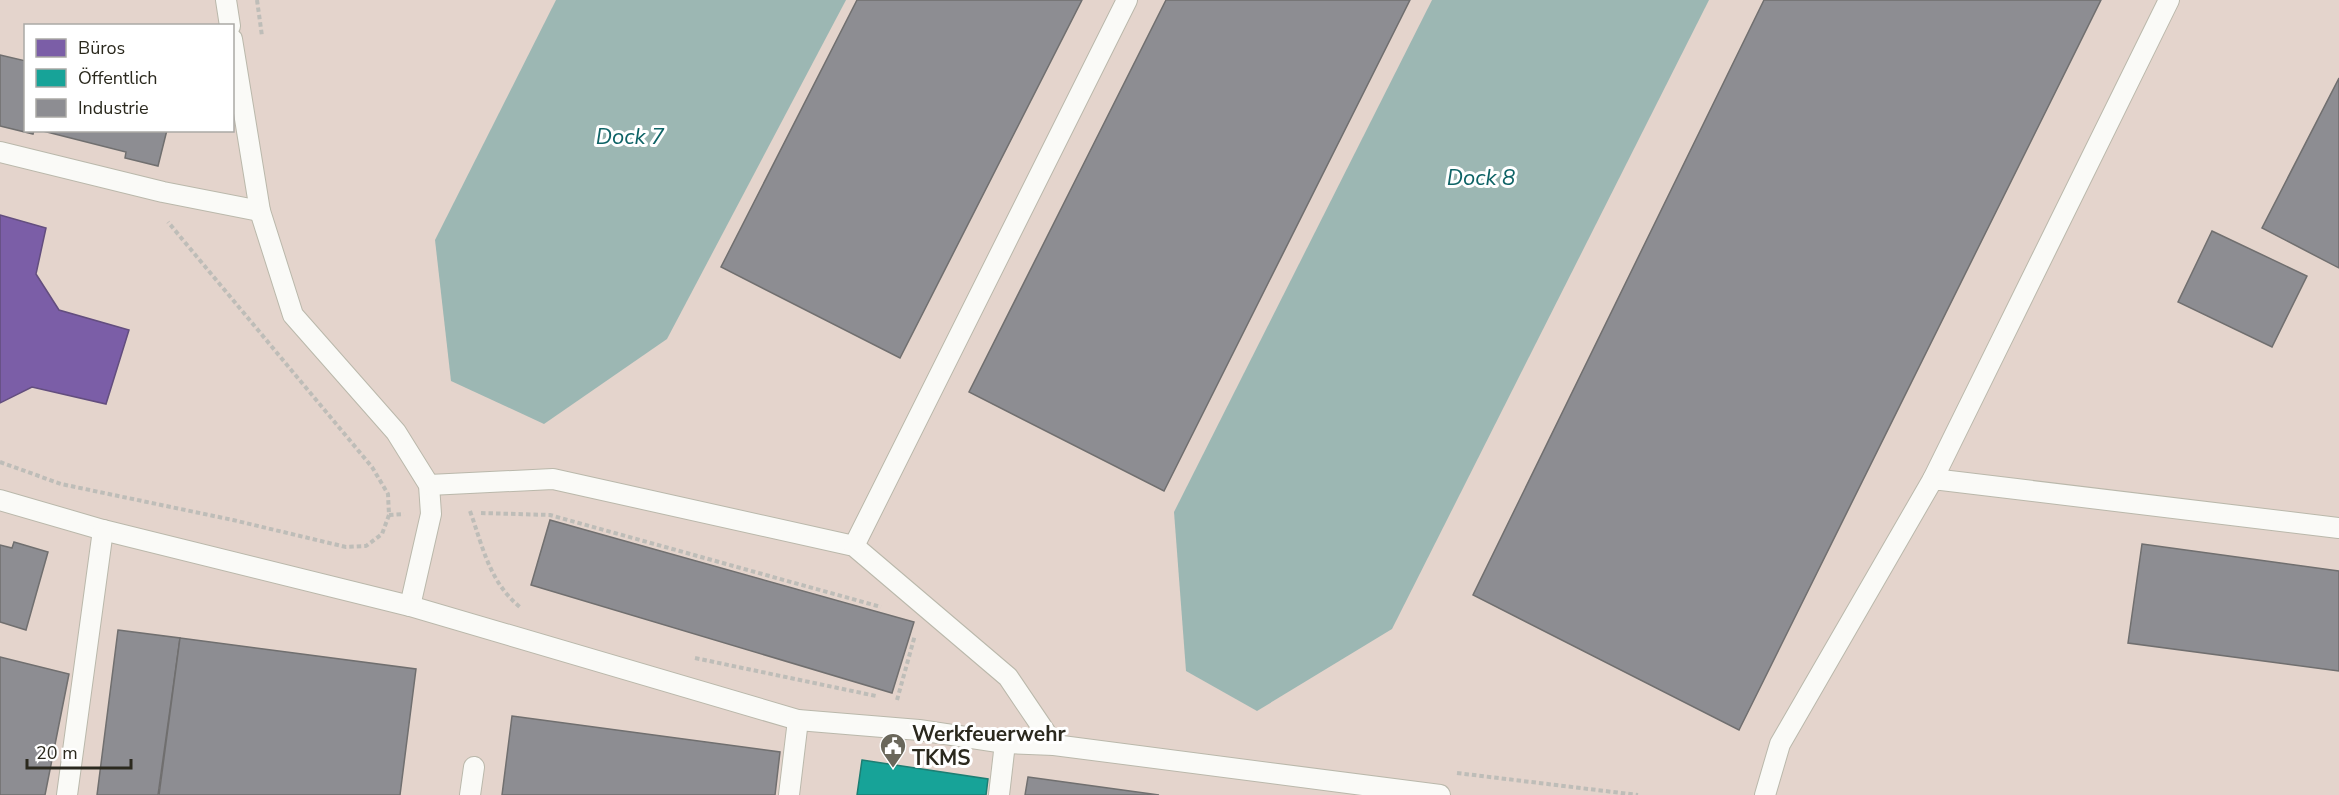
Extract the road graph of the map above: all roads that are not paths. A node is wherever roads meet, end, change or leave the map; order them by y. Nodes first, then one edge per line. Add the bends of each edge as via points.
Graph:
1 (226, 0) edge
2 (1127, 0) edge
3 (2169, 0) edge
4 (230, 24) edge
5 (234, 51) edge
6 (0, 152) edge
7 (260, 212) junction
8 (1933, 479) junction
9 (429, 485) junction
10 (0, 500) edge
11 (2339, 528) edge
12 (103, 530) junction
13 (854, 546) junction
14 (410, 606) junction
15 (798, 720) junction
16 (1005, 743) junction
17 (1054, 745) junction
18 (474, 767) dead end
19 (67, 795) edge
20 (470, 795) edge
21 (789, 795) edge
22 (999, 795) edge
23 (1440, 795) edge
24 (1765, 795) edge

1 - 4 lane
2 - 13 lane
3 - 8 lane
5 - 7 lane
6 - 7 lane
7 - 9 lane via 293,315 396,432
8 - 11 lane
8 - 24 lane via 1780,744
9 - 13 lane via 553,479
9 - 14 lane via 431,514
10 - 12 lane
12 - 14 lane
12 - 19 lane
13 - 17 lane via 1008,677
14 - 15 lane
15 - 16 lane via 919,730
15 - 21 lane
16 - 17 lane
16 - 22 lane
17 - 23 lane
18 - 20 lane

